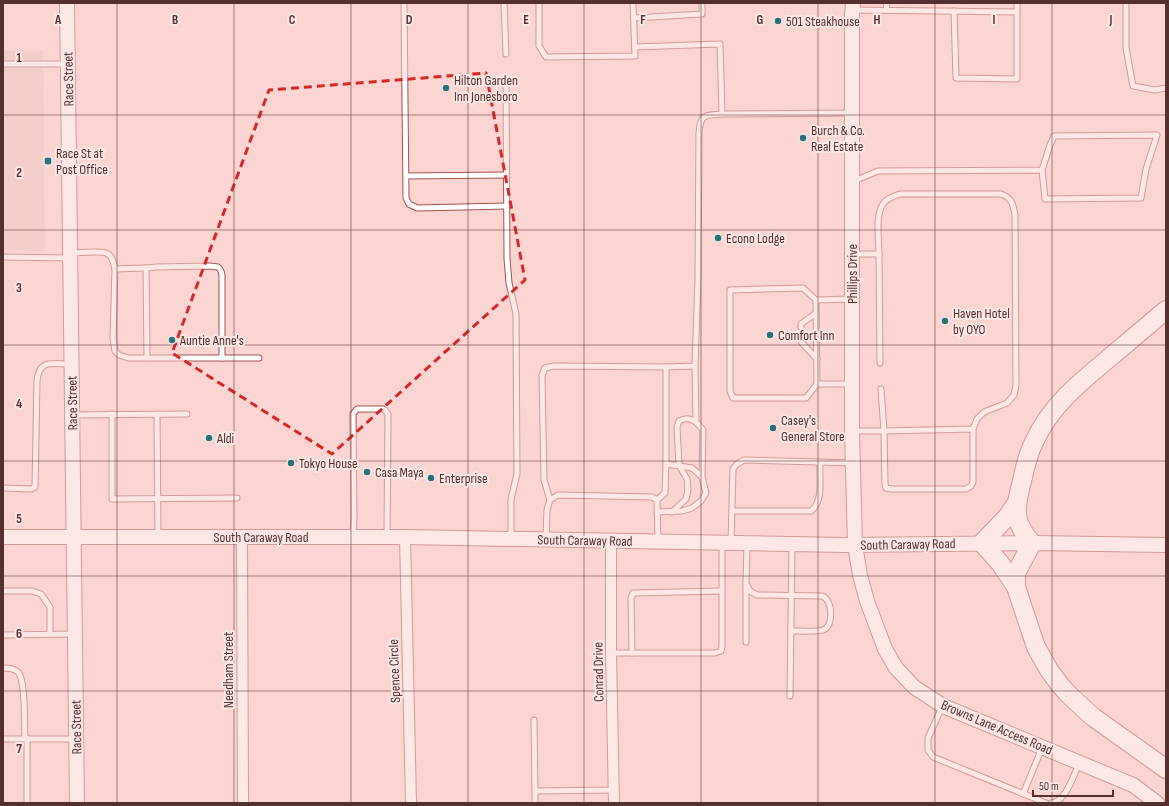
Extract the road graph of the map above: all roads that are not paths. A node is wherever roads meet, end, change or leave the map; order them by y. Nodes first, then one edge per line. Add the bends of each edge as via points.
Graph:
1 (67, 3) edge
2 (404, 3) edge
3 (504, 3) edge
4 (539, 3) edge
5 (633, 3) edge
6 (702, 3) edge
7 (887, 3) edge
8 (1017, 3) edge
9 (1126, 3) edge
10 (853, 6) edge
11 (886, 10) junction
12 (954, 11) junction
13 (1017, 12) junction
14 (634, 18) junction
15 (635, 47) junction
16 (506, 54) dead end
17 (3, 64) edge
18 (68, 64) junction
19 (506, 81) dead end
20 (1166, 88) edge
21 (852, 113) junction
22 (722, 114) junction
23 (1042, 170) junction
24 (506, 175) junction
25 (406, 176) junction
26 (851, 182) junction
27 (507, 206) junction
28 (852, 254) junction
29 (879, 254) junction
30 (71, 256) junction
31 (3, 257) edge
32 (146, 268) junction
33 (114, 269) junction
34 (852, 299) junction
35 (816, 300) junction
36 (1166, 310) edge
37 (816, 313) junction
38 (801, 328) dead end
39 (801, 341) dead end
40 (147, 358) junction
41 (222, 358) junction
42 (259, 358) dead end
43 (817, 359) junction
44 (880, 363) dead end
45 (71, 364) junction
46 (696, 366) junction
47 (666, 367) junction
48 (817, 384) junction
49 (852, 384) junction
50 (881, 389) dead end
51 (112, 414) junction
52 (158, 414) junction
53 (187, 414) dead end
54 (72, 415) junction
55 (696, 422) junction
56 (973, 429) junction
57 (852, 431) junction
58 (884, 431) junction
59 (820, 463) junction
60 (666, 464) junction
61 (853, 464) junction
62 (679, 465) junction
63 (702, 477) junction
64 (3, 488) edge
65 (157, 498) junction
66 (237, 498) dead end
67 (550, 500) junction
68 (657, 500) junction
69 (1016, 504) junction
70 (732, 511) junction
71 (657, 512) junction
72 (672, 512) junction
73 (73, 536) junction
74 (3, 537) edge
75 (158, 537) junction
76 (242, 537) junction
77 (353, 537) junction
78 (388, 537) junction
79 (405, 537) junction
80 (511, 539) junction
81 (546, 540) junction
82 (611, 540) junction
83 (658, 541) junction
84 (982, 542) junction
85 (1032, 542) junction
86 (727, 543) junction
87 (747, 543) junction
88 (792, 544) junction
89 (855, 545) junction
90 (1166, 546) edge
91 (746, 583) junction
92 (1016, 587) junction
93 (722, 591) junction
94 (3, 592) edge
95 (791, 596) junction
96 (791, 631) junction
97 (3, 634) edge
98 (50, 634) junction
99 (75, 634) junction
100 (746, 642) dead end
101 (611, 653) junction
102 (632, 653) junction
103 (3, 668) edge
104 (790, 696) dead end
105 (943, 706) junction
106 (534, 720) dead end
107 (26, 738) junction
108 (3, 739) edge
109 (76, 739) junction
110 (1043, 746) junction
111 (1080, 762) junction
112 (1166, 768) edge
113 (614, 790) junction
114 (535, 791) junction
115 (1023, 794) junction
116 (27, 803) edge
117 (78, 803) edge
118 (243, 803) edge
119 (411, 803) edge
120 (535, 803) edge
121 (614, 803) edge
122 (1046, 803) edge
123 (1051, 803) edge
124 (1157, 803) edge

1 - 18 street, Race Street
2 - 25 lane
3 - 16 lane
4 - 15 lane via 540,46 546,57 635,56
5 - 14 lane
6 - 14 lane via 702,14
7 - 11 lane
8 - 13 lane
9 - 20 lane via 1126,48 1133,86 1155,90
10 - 11 lane
10 - 21 street, Phillips Drive
11 - 12 lane
12 - 13 lane
12 - 13 lane via 956,78 1017,78
14 - 15 lane
15 - 22 lane via 720,44
17 - 18 lane
18 - 30 street, Race Street
19 - 24 lane
21 - 22 lane
21 - 26 street, Phillips Drive
22 - 46 lane via 703,117 699,122
23 - 23 lane via 1044,199 1141,198 1146,169 1157,135 1054,136
23 - 26 lane via 878,171
24 - 25 lane
24 - 27 lane
25 - 27 lane via 406,198 409,204 417,208
26 - 28 street, Phillips Drive
27 - 80 lane via 509,283 516,314 516,474 511,499
28 - 29 lane
28 - 34 street, Phillips Drive
29 - 44 lane
29 - 56 lane via 879,213 891,197 900,194 1001,194 1013,203 1016,385 1014,395 1007,403 984,412 977,419
30 - 31 lane
30 - 33 lane via 104,252 113,260
30 - 45 street, Race Street
32 - 33 lane
32 - 40 lane
32 - 41 lane via 218,267 221,271
33 - 40 lane via 115,351 128,358
34 - 35 lane
34 - 49 street, Phillips Drive
35 - 37 lane
35 - 48 lane via 803,288 730,290 730,391 733,398 806,398
36 - 69 highway via 1074,387 1058,405 1034,441
37 - 38 lane via 801,324
37 - 43 lane
39 - 43 lane
40 - 41 lane
41 - 42 lane
43 - 48 lane
45 - 54 street, Race Street
45 - 64 lane via 47,364 38,371 35,487
46 - 47 lane
46 - 55 lane
47 - 60 lane
47 - 67 lane via 545,368 542,375 544,480
48 - 49 lane
49 - 57 street, Phillips Drive
50 - 58 lane
51 - 52 lane
51 - 54 lane
51 - 65 lane via 112,499
52 - 53 lane
52 - 65 lane
54 - 73 street, Race Street
55 - 62 lane via 684,418 679,421
55 - 63 lane via 703,430
56 - 58 lane
56 - 58 lane via 973,482 966,489 886,488
57 - 58 lane
57 - 61 street, Phillips Drive
59 - 61 lane
59 - 70 lane via 819,501 811,511
59 - 70 lane via 744,460 733,469
60 - 62 lane
60 - 68 lane via 665,492
61 - 89 street, Phillips Drive
62 - 63 lane via 692,468
62 - 72 lane via 687,478 688,490 686,499
63 - 72 lane via 706,493 701,501 692,508
65 - 66 lane
65 - 75 lane
67 - 68 lane via 558,495 652,497
67 - 81 lane via 546,510
68 - 71 lane
69 - 84 highway
69 - 85 highway via 1019,524
70 - 86 lane
71 - 72 lane
71 - 83 lane
73 - 74 street, South Caraway Road
73 - 75 street, South Caraway Road
73 - 99 street, Race Street
75 - 76 street, South Caraway Road
76 - 77 street, South Caraway Road
76 - 118 street, Needham Street
77 - 78 street, South Caraway Road
77 - 78 lane via 354,412 358,409 383,409 388,414
78 - 79 street, South Caraway Road
79 - 80 street, South Caraway Road
79 - 119 street, Spence Circle
80 - 81 street, South Caraway Road
81 - 82 street, South Caraway Road
82 - 83 street, South Caraway Road
82 - 101 street, Conrad Drive
83 - 86 street, South Caraway Road
84 - 85 street, South Caraway Road
84 - 89 street, South Caraway Road
84 - 92 highway
85 - 90 street, South Caraway Road
85 - 92 highway via 1016,573
86 - 87 street, South Caraway Road
86 - 93 lane
87 - 88 street, South Caraway Road
87 - 91 lane
88 - 89 street, South Caraway Road
88 - 95 lane
89 - 105 street, Browns Lane Access Road via 860,575 885,650 896,668 914,687
91 - 95 lane via 750,591 757,595
91 - 100 lane
92 - 112 highway via 1036,647 1060,685 1093,717
93 - 102 lane via 722,646 719,652
93 - 102 lane via 633,593
94 - 98 lane via 32,591 41,594 50,607
95 - 96 lane
95 - 96 lane via 822,596 830,602 828,627 823,630
96 - 104 lane
97 - 98 lane
98 - 99 lane
99 - 109 street, Race Street
101 - 102 lane
101 - 113 street, Conrad Drive
103 - 107 lane via 18,672 23,682
105 - 110 street, Browns Lane Access Road
105 - 115 lane via 928,738 928,750 933,757
106 - 114 lane
107 - 108 lane
107 - 109 lane
107 - 116 lane
109 - 117 street, Race Street
110 - 111 street, Browns Lane Access Road
110 - 115 lane
111 - 123 lane via 1063,797 1056,803
111 - 124 street, Browns Lane Access Road via 1133,785
113 - 114 lane
113 - 121 street, Conrad Drive
114 - 120 lane
115 - 122 lane

